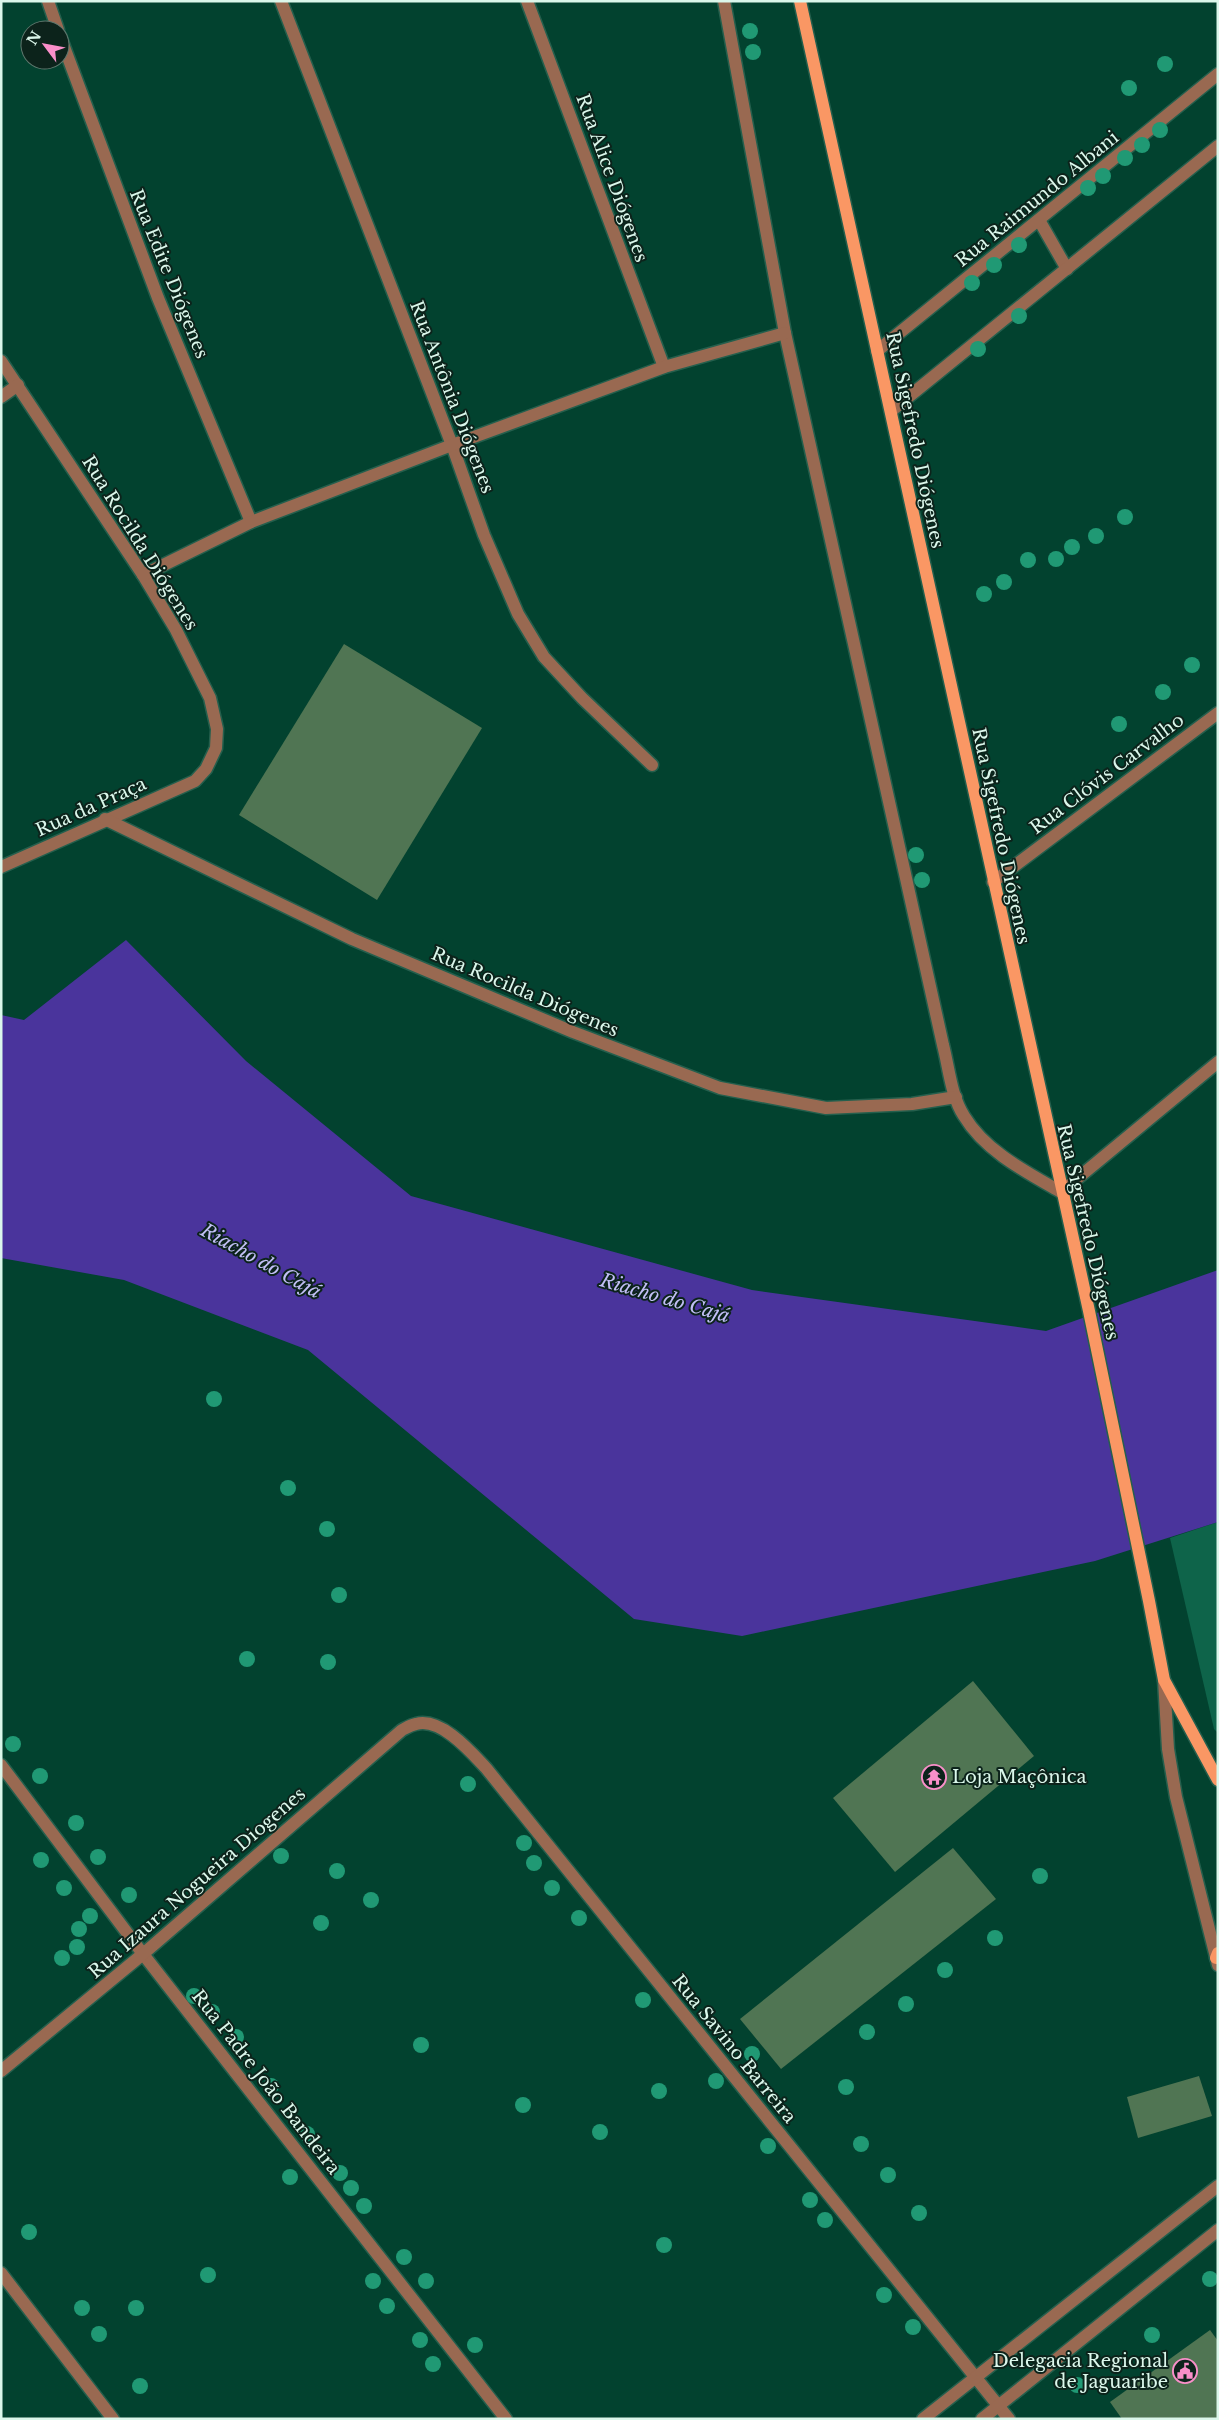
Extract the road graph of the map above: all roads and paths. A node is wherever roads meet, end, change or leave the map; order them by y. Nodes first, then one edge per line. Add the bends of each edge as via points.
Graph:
1 (48, 1) edge
2 (281, 1) edge
3 (527, 1) edge
4 (724, 1) edge
5 (800, 1) edge
6 (55, 20) edge
7 (70, 63) edge
8 (1218, 74) edge
9 (1218, 146) edge
10 (1039, 220) junction
11 (1067, 269) junction
12 (785, 333) junction
13 (878, 351) junction
14 (1, 361) edge
15 (664, 367) junction
16 (18, 385) junction
17 (1, 397) edge
18 (891, 411) junction
19 (452, 445) junction
20 (251, 522) junction
21 (144, 575) junction
22 (1218, 713) edge
23 (652, 765) dead end
24 (195, 781) joint
25 (105, 819) junction
26 (1, 867) edge
27 (993, 882) junction
28 (1218, 1062) edge
29 (956, 1097) junction
30 (1061, 1192) junction
31 (1164, 1680) junction
32 (417, 1723) joint
33 (1, 1765) edge
34 (1218, 1780) edge
35 (143, 1954) junction
36 (1217, 1959) edge
37 (1, 2071) edge
38 (1218, 2186) edge
39 (1218, 2230) edge
40 (1, 2273) edge
41 (975, 2377) junction
42 (998, 2405) junction
43 (113, 2419) edge
44 (506, 2419) edge
45 (923, 2419) edge
46 (982, 2419) edge
47 (1009, 2419) edge

1 - 6 street
2 - 19 street, Rua Antônia Diógenes
3 - 15 street, Rua Alice Diógenes
4 - 12 street
5 - 13 main road, Rua Sigefredo Diógenes
7 - 20 street, Rua Edite Diógenes via 158,298
8 - 10 street, Rua Raimundo Albani
9 - 11 street
10 - 11 street
10 - 13 street, Rua Raimundo Albani
11 - 18 street
12 - 15 street
12 - 29 street
13 - 18 main road, Rua Sigefredo Diógenes
14 - 16 street, Rua Rocilda Diógenes
15 - 19 street
16 - 17 street
16 - 21 street, Rua Rocilda Diógenes
18 - 27 main road, Rua Sigefredo Diógenes
19 - 20 street
19 - 23 street, Rua Antônia Diógenes via 484,535 518,614 544,657
20 - 21 street
21 - 24 street, Rua Rocilda Diógenes via 210,698 217,729 216,748 206,769
22 - 27 street, Rua Clóvis Carvalho
24 - 25 street, Rua da Praça
25 - 26 street, Rua da Praça
25 - 29 street, Rua Rocilda Diógenes via 352,939 573,1032 720,1088 826,1108 912,1104
27 - 30 main road, Rua Sigefredo Diógenes
28 - 30 street
29 - 30 street via 964,1116 986,1143
30 - 31 main road, Rua Sigefredo Diógenes via 1089,1311
31 - 34 main road, Rua Sigefredo Diógenes
31 - 36 street via 1168,1749 1176,1797
32 - 35 street, Rua Izaura Nogueira Diogenes via 402,1730
32 - 41 street, Rua Savino Barreira via 444,1731 462,1743 486,1768
33 - 35 street, Rua Padre João Bandeira
35 - 37 street, Rua Izaura Nogueira Diogenes
35 - 44 street, Rua Padre João Bandeira
38 - 41 street
39 - 42 street
40 - 43 street
41 - 42 street, Rua Savino Barreira
41 - 45 street
42 - 46 street
42 - 47 street, Rua Savino Barreira

